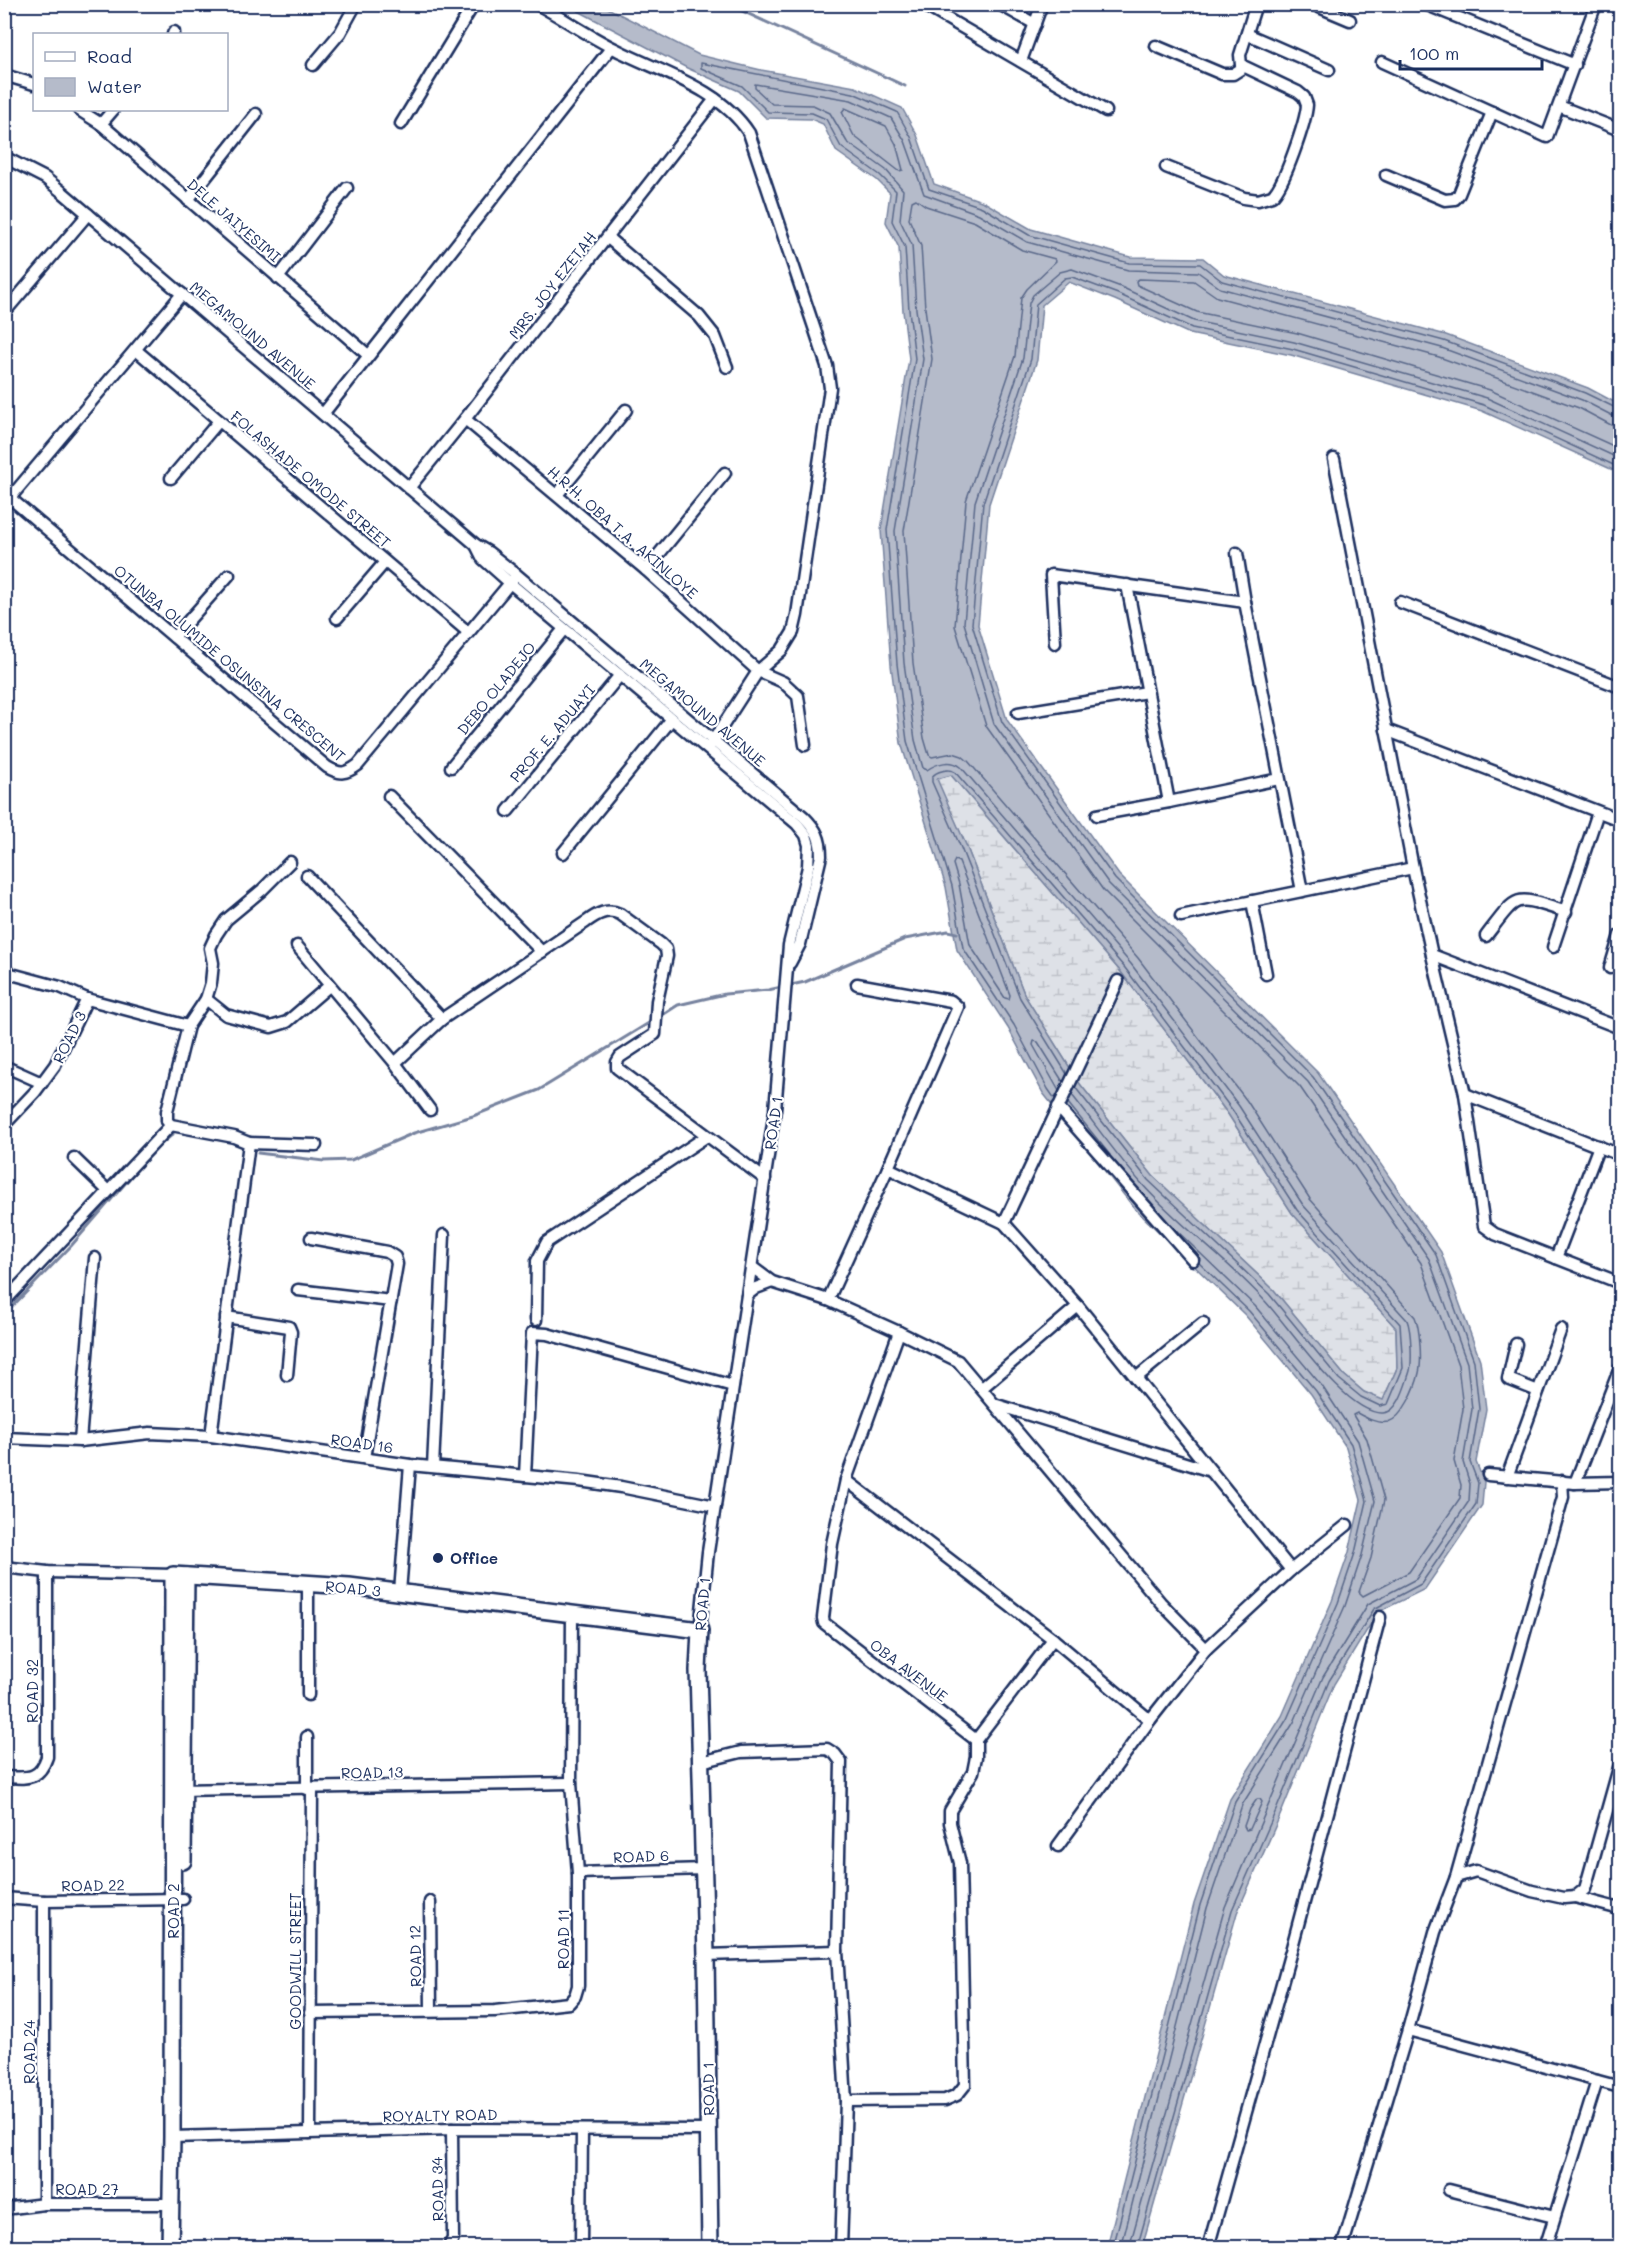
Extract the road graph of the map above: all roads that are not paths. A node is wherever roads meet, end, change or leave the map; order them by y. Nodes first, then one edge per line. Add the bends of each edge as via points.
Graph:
1 (356, 4) edge
2 (474, 4) edge
3 (537, 4) edge
4 (922, 4) edge
5 (999, 4) edge
6 (1042, 4) edge
7 (1256, 4) edge
8 (1312, 4) edge
9 (1425, 4) edge
10 (1596, 4) edge
11 (1350, 20) dead end
12 (1035, 24) junction
13 (1247, 34) junction
14 (1156, 46) dead end
15 (611, 48) junction
16 (1021, 61) junction
17 (1382, 62) dead end
18 (313, 65) dead end
19 (1575, 65) junction
20 (1244, 67) junction
21 (1329, 70) dead end
22 (4, 75) edge
23 (33, 84) edge
24 (715, 99) junction
25 (1558, 106) junction
26 (81, 111) edge
27 (112, 111) edge
28 (1106, 111) dead end
29 (1492, 112) junction
30 (256, 114) dead end
31 (101, 124) junction
32 (401, 124) dead end
33 (1620, 130) edge
34 (4, 157) edge
35 (1166, 167) dead end
36 (1386, 175) dead end
37 (347, 188) dead end
38 (188, 200) junction
39 (88, 214) junction
40 (608, 238) junction
41 (278, 278) junction
42 (182, 294) junction
43 (4, 313) edge
44 (136, 350) junction
45 (368, 355) junction
46 (727, 367) dead end
47 (626, 410) dead end
48 (323, 414) junction
49 (465, 419) junction
50 (219, 421) junction
51 (1334, 459) dead end
52 (725, 473) dead end
53 (171, 478) dead end
54 (409, 488) junction
55 (557, 495) junction
56 (8, 497) edge
57 (1238, 553) dead end
58 (385, 562) junction
59 (646, 570) junction
60 (229, 575) dead end
61 (514, 579) junction
62 (1127, 585) junction
63 (1245, 602) junction
64 (1400, 603) dead end
65 (337, 618) dead end
66 (564, 628) junction
67 (468, 632) junction
68 (174, 637) junction
69 (1055, 643) dead end
70 (758, 671) junction
71 (620, 675) junction
72 (1620, 687) edge
73 (1147, 692) junction
74 (1018, 713) dead end
75 (671, 720) junction
76 (1386, 730) junction
77 (710, 745) junction
78 (805, 745) dead end
79 (451, 767) dead end
80 (1279, 779) junction
81 (389, 796) dead end
82 (1169, 802) junction
83 (508, 811) dead end
84 (1598, 812) junction
85 (1097, 815) dead end
86 (1620, 820) edge
87 (563, 853) dead end
88 (290, 862) dead end
89 (1413, 868) junction
90 (307, 876) dead end
91 (1302, 891) junction
92 (1252, 902) junction
93 (1566, 912) junction
94 (1181, 916) dead end
95 (1620, 935) edge
96 (1486, 936) dead end
97 (794, 945) joint
98 (297, 946) dead end
99 (1553, 947) dead end
100 (543, 952) junction
101 (1432, 955) junction
102 (1610, 968) dead end
103 (4, 972) edge
104 (1266, 974) dead end
105 (1118, 981) dead end
106 (857, 984) dead end
107 (329, 986) junction
108 (87, 999) junction
109 (206, 999) junction
110 (442, 1019) junction
111 (188, 1026) junction
112 (1620, 1028) edge
113 (396, 1063) junction
114 (4, 1066) edge
115 (42, 1083) junction
116 (1465, 1094) junction
117 (1058, 1107) junction
118 (430, 1110) dead end
119 (4, 1125) edge
120 (171, 1125) junction
121 (707, 1136) junction
122 (249, 1143) junction
123 (316, 1145) dead end
124 (1599, 1146) junction
125 (1620, 1155) edge
126 (74, 1158) dead end
127 (888, 1168) junction
128 (765, 1179) junction
129 (108, 1191) junction
130 (1004, 1223) junction
131 (444, 1235) dead end
132 (311, 1238) dead end
133 (95, 1258) dead end
134 (1556, 1258) junction
135 (1193, 1260) dead end
136 (752, 1267) junction
137 (772, 1282) junction
138 (1620, 1283) edge
139 (298, 1290) dead end
140 (747, 1295) junction
141 (828, 1300) junction
142 (391, 1301) junction
143 (4, 1302) edge
144 (1078, 1306) junction
145 (226, 1317) junction
146 (536, 1320) dead end
147 (1203, 1323) dead end
148 (1561, 1329) dead end
149 (899, 1332) junction
150 (1516, 1344) dead end
151 (1620, 1368) edge
152 (287, 1375) dead end
153 (1136, 1378) junction
154 (733, 1386) junction
155 (982, 1388) junction
156 (1538, 1391) junction
157 (996, 1405) junction
158 (211, 1436) junction
159 (4, 1438) edge
160 (80, 1441) junction
161 (364, 1458) junction
162 (410, 1465) junction
163 (433, 1467) junction
164 (1212, 1471) junction
165 (1488, 1475) dead end
166 (525, 1476) junction
167 (1507, 1477) junction
168 (846, 1480) junction
169 (1562, 1481) junction
170 (1620, 1482) edge
171 (1575, 1483) junction
172 (715, 1506) junction
173 (1347, 1525) dead end
174 (4, 1567) edge
175 (1291, 1570) junction
176 (47, 1572) junction
177 (179, 1575) junction
178 (309, 1584) junction
179 (400, 1592) junction
180 (572, 1613) junction
181 (1380, 1617) dead end
182 (700, 1630) junction
183 (1053, 1639) junction
184 (1206, 1649) junction
185 (308, 1695) dead end
186 (1150, 1720) junction
187 (307, 1737) dead end
188 (976, 1740) junction
189 (701, 1762) junction
190 (1620, 1764) edge
191 (4, 1777) edge
192 (1619, 1777) edge
193 (571, 1784) junction
194 (309, 1789) junction
195 (178, 1790) junction
196 (1058, 1846) dead end
197 (704, 1869) junction
198 (578, 1873) junction
199 (1456, 1877) junction
200 (1575, 1897) junction
201 (4, 1898) edge
202 (178, 1898) junction
203 (44, 1901) junction
204 (429, 1902) dead end
205 (1620, 1910) edge
206 (837, 1951) junction
207 (706, 1955) junction
208 (431, 2011) junction
209 (310, 2013) junction
210 (1408, 2030) junction
211 (1597, 2081) junction
212 (1620, 2087) edge
213 (846, 2101) junction
214 (452, 2129) junction
215 (582, 2130) junction
216 (709, 2130) junction
217 (310, 2133) junction
218 (177, 2137) junction
219 (1449, 2190) dead end
220 (44, 2204) junction
221 (170, 2204) junction
222 (4, 2209) edge
223 (1554, 2217) junction
224 (170, 2247) edge
225 (180, 2247) edge
226 (448, 2247) edge
227 (581, 2247) edge
228 (710, 2247) edge
229 (841, 2247) edge
230 (1208, 2247) edge
231 (1342, 2247) edge
232 (1545, 2247) edge

1 - 18 street via 340,33
2 - 32 street
3 - 15 street
4 - 16 street
5 - 12 street
6 - 12 street
7 - 13 street
8 - 11 street
9 - 19 street
10 - 19 street
12 - 16 street
13 - 20 street via 1239,62
13 - 21 street
14 - 20 street via 1222,74 1233,74
15 - 24 street
15 - 45 street
16 - 28 street
17 - 29 street
19 - 25 street
20 - 35 street via 1293,88 1306,101 1287,171 1276,193 1251,199
22 - 23 street
24 - 40 street, MRS. JOY EZETAH
24 - 70 street via 749,133 827,366 830,388 793,632 782,650
25 - 29 street via 1547,137
25 - 33 street
26 - 31 street, DELE JAIYESIMI
27 - 31 street
29 - 36 street via 1455,200 1445,200
30 - 38 street
31 - 38 street, DELE JAIYESIMI
34 - 39 street, MEGAMOUND AVENUE via 45,178
37 - 41 street
38 - 41 street, DELE JAIYESIMI
39 - 42 street, MEGAMOUND AVENUE
39 - 43 street
40 - 46 street via 699,316 715,336
40 - 49 street, MRS. JOY EZETAH
41 - 45 street, DELE JAIYESIMI
42 - 44 street
42 - 48 street, MEGAMOUND AVENUE
44 - 50 street, FOLASHADE OMODE STREET
44 - 56 street
45 - 48 street
47 - 55 street
48 - 54 street, MEGAMOUND AVENUE
49 - 54 street, MRS. JOY EZETAH
49 - 55 street, H.R.H. OBA T.A. AKINLOYE
50 - 53 street
50 - 58 street, FOLASHADE OMODE STREET
51 - 76 street
52 - 59 street
54 - 61 street, MEGAMOUND AVENUE via 476,545 483,559
55 - 59 street, H.R.H. OBA T.A. AKINLOYE
56 - 68 street, OTUNBA OLUMIDE OSUNSINA CRESCENT
57 - 63 street
58 - 65 street
58 - 67 street, FOLASHADE OMODE STREET
59 - 70 street, H.R.H. OBA T.A. AKINLOYE
60 - 68 street
61 - 66 street, MEGAMOUND AVENUE
61 - 67 street, OTUNBA OLUMIDE OSUNSINA CRESCENT
61 - 77 street, MEGAMOUND AVENUE
62 - 63 street
62 - 69 street via 1051,575
62 - 73 street
63 - 80 street
64 - 72 street
66 - 71 street, MEGAMOUND AVENUE
66 - 79 street, DEBO OLADEJO
67 - 68 street, OTUNBA OLUMIDE OSUNSINA CRESCENT via 358,765 338,774
70 - 77 street
70 - 78 street, H.R.H. OBA T.A. AKINLOYE via 783,682 798,696
71 - 75 street, MEGAMOUND AVENUE
71 - 83 street, PROF. E. ADUAYI
73 - 74 street
73 - 82 street
75 - 77 street, MEGAMOUND AVENUE
75 - 87 street
76 - 84 street
76 - 89 street
77 - 97 street, MEGAMOUND AVENUE via 806,835 808,867
80 - 82 street
80 - 91 street
81 - 100 street
82 - 85 street
84 - 86 street
84 - 93 street
88 - 109 street via 226,921 216,936 210,948 213,971
89 - 91 street
89 - 101 street
90 - 110 street
91 - 92 street
92 - 94 street
92 - 104 street
93 - 96 street via 1527,899 1518,900
93 - 99 street
95 - 102 street
97 - 128 street, ROAD 1
98 - 107 street
100 - 110 street
100 - 121 street via 605,912 621,915 666,949 656,1031 652,1038 620,1057 617,1068
101 - 112 street
101 - 116 street
103 - 108 street via 60,987
105 - 117 street
106 - 127 street via 951,1001 958,1007
107 - 109 street via 287,1022 271,1027 226,1014
107 - 113 street
108 - 111 street, ROAD 3
108 - 115 street, ROAD 3 via 56,1065
109 - 111 street
110 - 113 street
111 - 120 street via 168,1111 167,1121
113 - 118 street
114 - 115 street
115 - 119 street, ROAD 3
116 - 124 street
116 - 134 street via 1484,1226
117 - 130 street
117 - 135 street
120 - 122 street
120 - 129 street
121 - 128 street
121 - 146 street via 547,1242 537,1261
122 - 123 street
122 - 145 street
124 - 125 street
124 - 134 street
126 - 129 street
127 - 130 street
127 - 141 street
128 - 136 street, ROAD 1
129 - 143 street
130 - 144 street
131 - 163 street
132 - 142 street via 387,1252 395,1257
133 - 160 street
134 - 138 street
136 - 137 street
136 - 140 street, ROAD 1
137 - 140 street
137 - 141 street
139 - 142 street
140 - 154 street, ROAD 1
141 - 149 street
142 - 161 street
144 - 153 street
144 - 155 street
145 - 152 street via 289,1327
145 - 158 street
147 - 153 street
148 - 156 street
149 - 155 street via 954,1358
149 - 168 street
150 - 156 street via 1508,1379
151 - 171 street
153 - 164 street
154 - 166 street via 532,1333
154 - 172 street, ROAD 1
155 - 157 street
156 - 167 street
157 - 164 street
157 - 184 street via 1161,1603
158 - 160 street, ROAD 16 via 150,1433
158 - 161 street, ROAD 16
159 - 160 street, ROAD 16
161 - 162 street, ROAD 16
162 - 163 street, ROAD 16
162 - 179 street
163 - 166 street, ROAD 16
164 - 175 street
165 - 167 street
166 - 172 street, ROAD 16 via 621,1487
167 - 169 street
168 - 183 street
168 - 188 street, OBA AVENUE via 832,1544 824,1623
169 - 171 street
169 - 199 street via 1563,1497
170 - 171 street
172 - 182 street, ROAD 1
173 - 175 street
174 - 176 street, ROAD 3
175 - 184 street
176 - 177 street, ROAD 3
176 - 191 street, ROAD 32 via 47,1757 43,1770 36,1776
177 - 178 street, ROAD 3
177 - 195 street, ROAD 2
178 - 179 street, ROAD 3
178 - 185 street
179 - 180 street, ROAD 3
180 - 182 street, ROAD 3
180 - 193 street, ROAD 11
181 - 230 street
182 - 189 street, ROAD 1
183 - 186 street
183 - 188 street
184 - 186 street
186 - 196 street
187 - 194 street, GOODWILL STREET
188 - 213 street via 973,1772 951,1811 950,1823 960,1863 965,2085 957,2095 945,2100
189 - 197 street, ROAD 1
189 - 206 street via 741,1752 826,1749 841,1762
190 - 192 street
192 - 200 street via 1585,1889
193 - 194 street, ROAD 13
193 - 198 street, ROAD 11
194 - 195 street, ROAD 13
194 - 209 street, GOODWILL STREET
195 - 202 street, ROAD 2
197 - 198 street, ROAD 6
197 - 207 street, ROAD 1
198 - 208 street, ROAD 11 via 578,1986 569,2003 495,2011
199 - 200 street via 1476,1871 1532,1891
199 - 210 street via 1435,1932
200 - 205 street
201 - 203 street, ROAD 22
202 - 203 street, ROAD 22
202 - 218 street, ROAD 2
203 - 220 street, ROAD 24
204 - 208 street, ROAD 12
206 - 207 street
206 - 213 street
207 - 216 street, ROAD 1
208 - 209 street, ROAD 11
209 - 217 street, GOODWILL STREET
210 - 211 street
210 - 231 street
211 - 212 street
211 - 223 street
213 - 229 street
214 - 215 street, ROYALTY ROAD
214 - 217 street, ROYALTY ROAD
214 - 226 street, ROAD 34 via 453,2239
215 - 216 street, ROYALTY ROAD
215 - 227 street
216 - 228 street, ROAD 1
217 - 218 street, ROYALTY ROAD
218 - 221 street, ROAD 2
218 - 225 street, ROAD 2
219 - 223 street
220 - 221 street, ROAD 27
220 - 222 street, ROAD 27
221 - 224 street, ROAD 2
223 - 232 street

